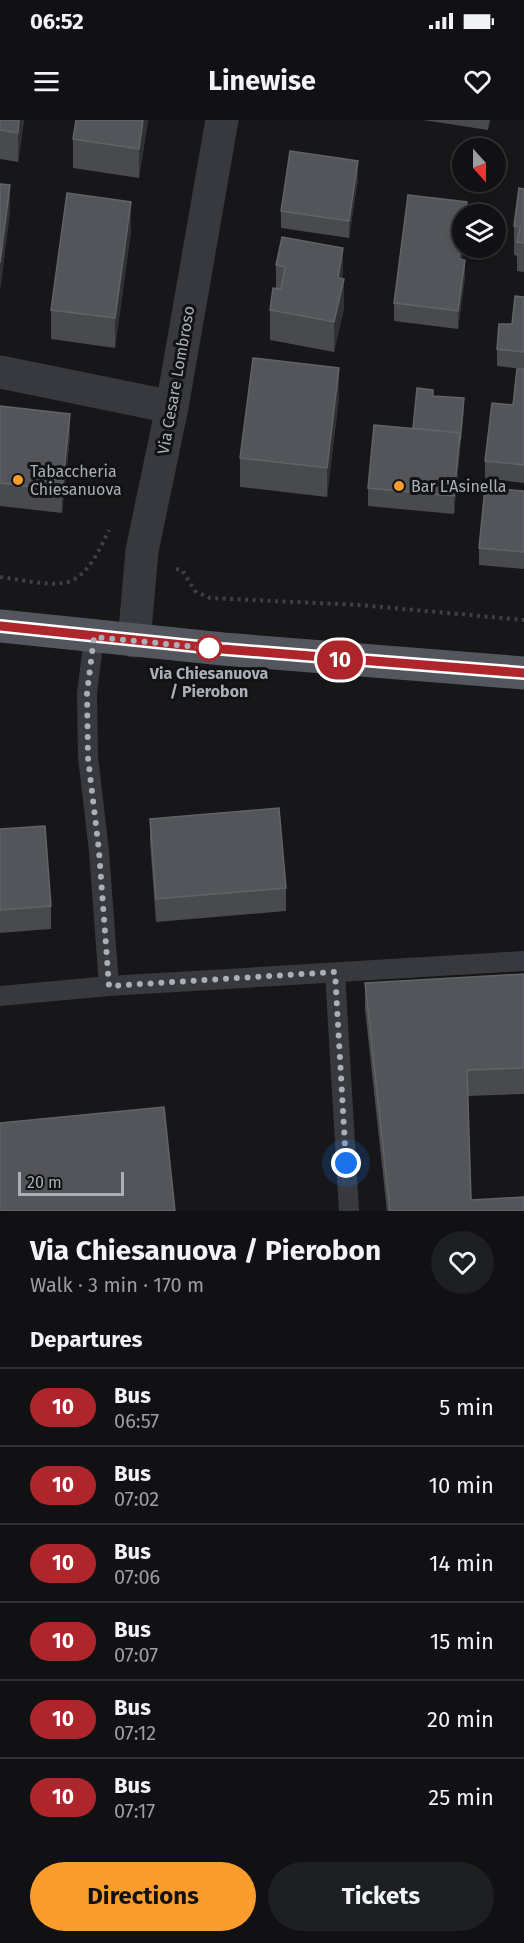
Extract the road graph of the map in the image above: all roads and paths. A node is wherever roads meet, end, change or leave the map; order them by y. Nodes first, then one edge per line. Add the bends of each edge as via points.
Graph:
1 (222, 120) edge
2 (0, 372) edge
3 (172, 407) junction
4 (94, 562) dead end
5 (182, 570) dead end
6 (0, 577) edge
7 (524, 620) edge
8 (0, 626) edge
9 (94, 637) junction
10 (134, 641) junction
11 (524, 673) edge
12 (524, 961) edge
13 (335, 972) junction
14 (109, 986) junction
15 (0, 996) edge
16 (349, 1211) edge

1 - 3 street, Via Cesare Lombroso
2 - 3 street
3 - 10 street, Via Cesare Lombroso via 142,551
4 - 6 path via 70,583
5 - 7 path via 195,591 210,598 360,605
8 - 9 main road
9 - 10 main road
9 - 14 lane via 87,693 88,758
10 - 11 main road
12 - 13 lane
13 - 14 lane
13 - 16 lane
14 - 15 lane

